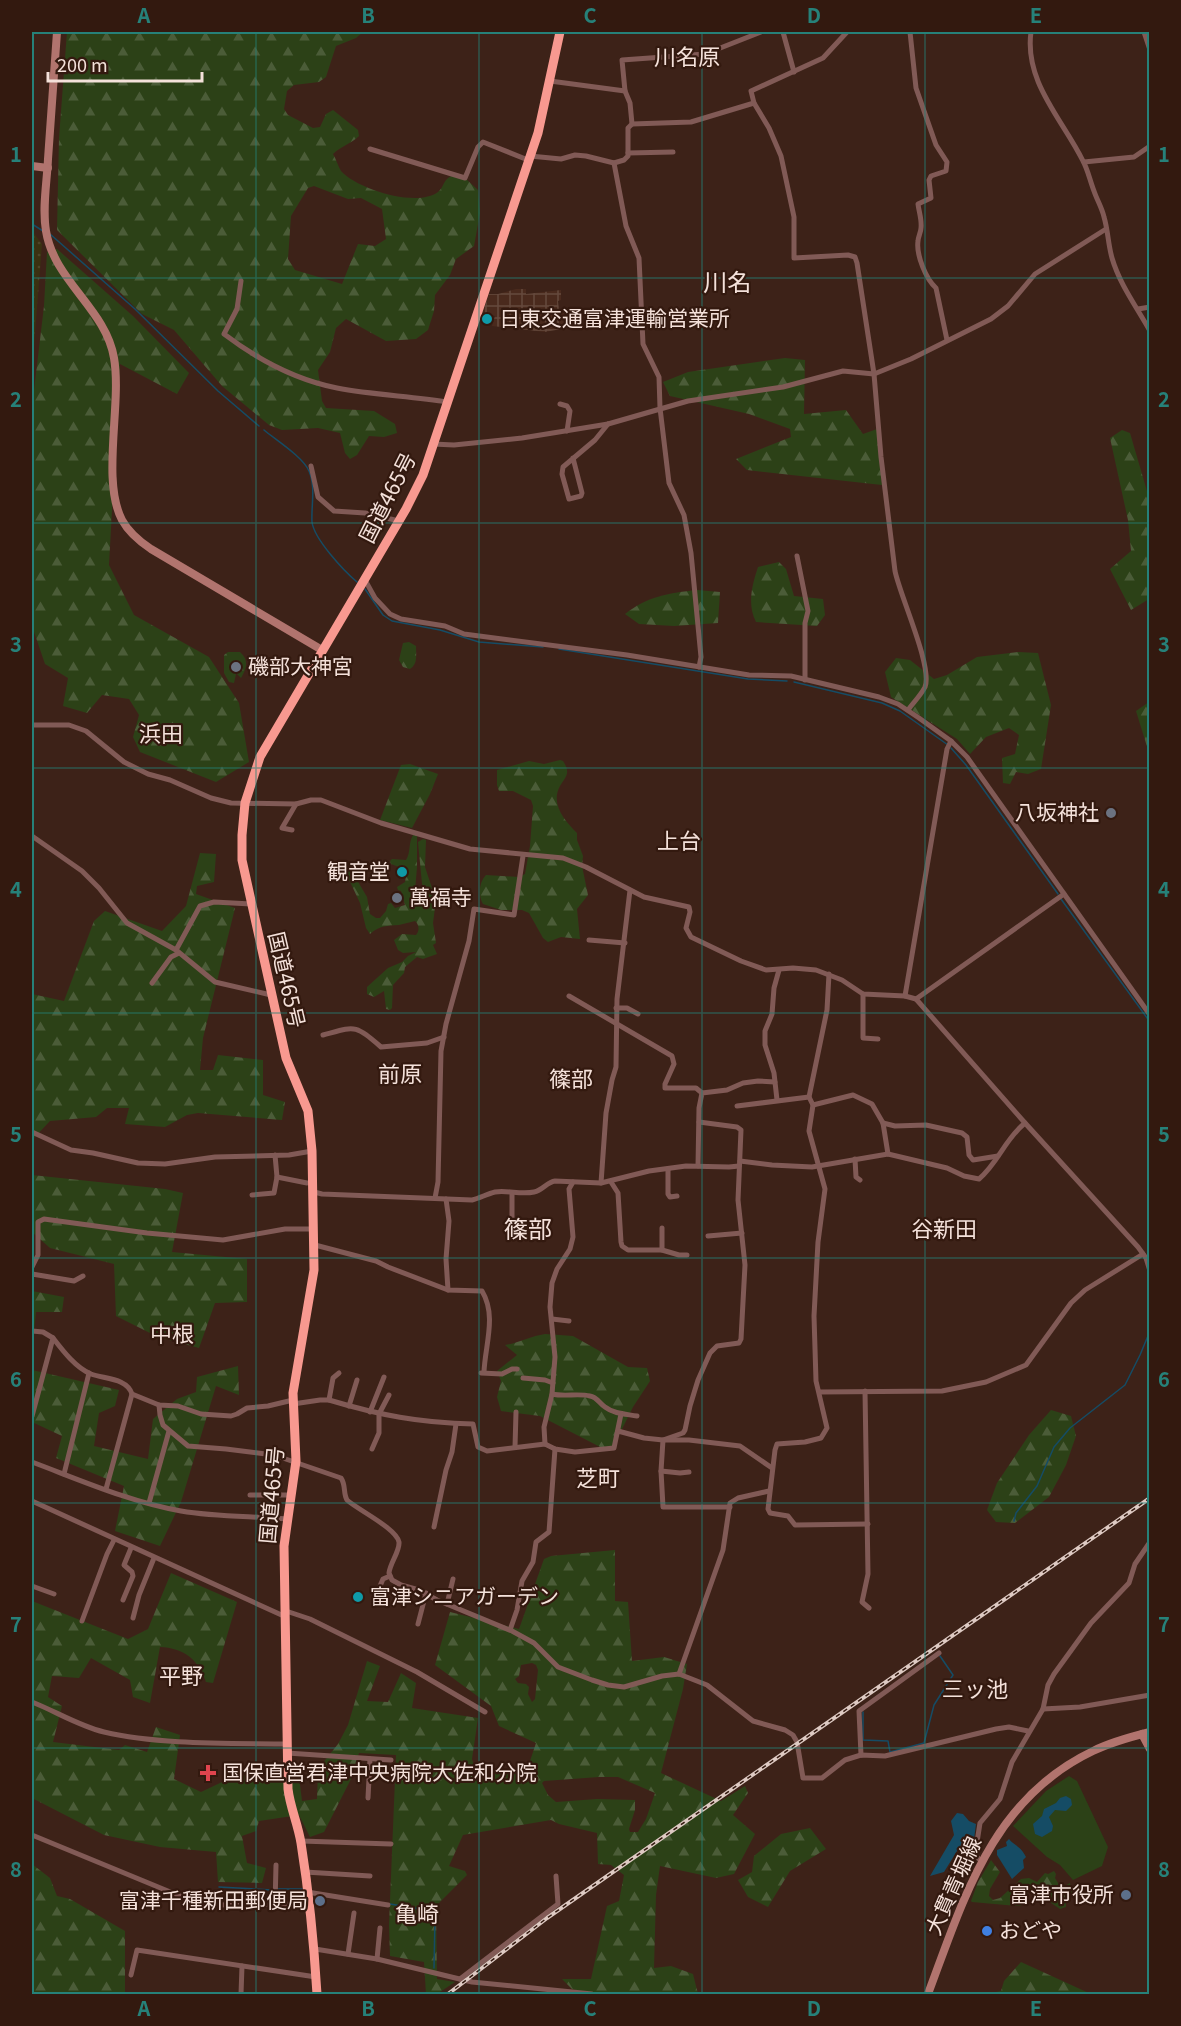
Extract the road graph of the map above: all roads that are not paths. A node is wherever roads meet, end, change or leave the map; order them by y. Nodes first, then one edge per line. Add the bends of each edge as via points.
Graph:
1 (57, 32) edge
2 (560, 32) edge
3 (761, 32) edge
4 (783, 32) edge
5 (847, 32) edge
6 (910, 32) edge
7 (1030, 32) edge
8 (1144, 32) edge
9 (1149, 50) edge
10 (794, 72) junction
11 (550, 81) junction
12 (625, 91) junction
13 (754, 104) junction
14 (632, 124) junction
15 (1149, 146) edge
16 (370, 149) dead end
17 (673, 152) dead end
18 (628, 153) junction
19 (529, 158) junction
20 (1084, 162) junction
21 (614, 163) junction
22 (32, 166) edge
23 (48, 168) junction
24 (1106, 229) junction
25 (241, 281) dead end
26 (1149, 307) edge
27 (1138, 309) junction
28 (1149, 331) edge
29 (947, 340) junction
30 (874, 374) junction
31 (448, 402) junction
32 (560, 404) dead end
33 (660, 408) junction
34 (608, 424) junction
35 (567, 431) junction
36 (433, 444) junction
37 (573, 458) junction
38 (311, 466) dead end
39 (399, 521) junction
40 (797, 556) dead end
41 (362, 584) junction
42 (322, 650) junction
43 (699, 667) junction
44 (805, 680) junction
45 (908, 710) junction
46 (32, 725) edge
47 (950, 744) junction
48 (245, 803) junction
49 (296, 804) junction
50 (292, 830) dead end
51 (32, 836) edge
52 (523, 856) junction
53 (630, 890) junction
54 (1064, 894) junction
55 (251, 904) junction
56 (589, 940) dead end
57 (625, 943) junction
58 (177, 951) junction
59 (779, 970) junction
60 (829, 974) junction
61 (152, 983) dead end
62 (863, 994) junction
63 (271, 995) junction
64 (569, 996) dead end
65 (904, 996) junction
66 (916, 999) junction
67 (616, 1008) junction
68 (638, 1014) dead end
69 (1149, 1015) edge
70 (615, 1023) junction
71 (322, 1035) dead end
72 (444, 1037) junction
73 (878, 1038) dead end
74 (775, 1082) junction
75 (807, 1092) junction
76 (702, 1093) junction
77 (777, 1100) junction
78 (813, 1105) junction
79 (736, 1106) dead end
80 (699, 1122) junction
81 (882, 1123) junction
82 (1025, 1123) junction
83 (32, 1132) edge
84 (312, 1151) junction
85 (888, 1154) junction
86 (275, 1155) junction
87 (998, 1156) junction
88 (855, 1160) junction
89 (740, 1163) junction
90 (820, 1164) junction
91 (772, 1165) junction
92 (698, 1166) junction
93 (668, 1168) junction
94 (772, 1173) dead end
95 (277, 1177) junction
96 (860, 1180) dead end
97 (573, 1182) junction
98 (611, 1182) junction
99 (307, 1183) dead end
100 (601, 1183) junction
101 (314, 1192) junction
102 (512, 1193) junction
103 (252, 1195) dead end
104 (677, 1196) dead end
105 (435, 1198) junction
106 (446, 1199) junction
107 (512, 1221) dead end
108 (662, 1228) dead end
109 (315, 1229) junction
110 (742, 1233) junction
111 (708, 1236) dead end
112 (315, 1245) junction
113 (662, 1250) junction
114 (1143, 1254) junction
115 (687, 1255) dead end
116 (32, 1267) edge
117 (1149, 1271) edge
118 (32, 1274) edge
119 (83, 1276) dead end
120 (448, 1290) junction
121 (552, 1319) junction
122 (569, 1321) dead end
123 (32, 1331) edge
124 (53, 1338) junction
125 (1026, 1365) junction
126 (517, 1369) dead end
127 (1033, 1370) dead end
128 (89, 1373) junction
129 (339, 1373) dead end
130 (384, 1377) dead end
131 (523, 1378) dead end
132 (357, 1380) dead end
133 (553, 1383) junction
134 (865, 1391) junction
135 (820, 1392) junction
136 (132, 1394) junction
137 (552, 1394) junction
138 (389, 1395) dead end
139 (34, 1397) edge
140 (329, 1400) junction
141 (293, 1402) junction
142 (159, 1405) junction
143 (349, 1406) junction
144 (370, 1412) junction
145 (516, 1412) dead end
146 (379, 1414) junction
147 (621, 1414) junction
148 (32, 1416) edge
149 (637, 1416) dead end
150 (456, 1424) junction
151 (169, 1431) junction
152 (618, 1431) junction
153 (663, 1440) junction
154 (545, 1444) junction
155 (515, 1447) junction
156 (372, 1449) dead end
157 (555, 1449) junction
158 (296, 1461) junction
159 (32, 1462) edge
160 (772, 1468) junction
161 (661, 1471) junction
162 (688, 1472) dead end
163 (64, 1474) junction
164 (106, 1489) junction
165 (769, 1491) junction
166 (250, 1495) dead end
167 (290, 1495) junction
168 (32, 1501) edge
169 (149, 1503) junction
170 (730, 1507) junction
171 (286, 1519) junction
172 (868, 1524) junction
173 (434, 1527) dead end
174 (114, 1540) junction
175 (1149, 1542) edge
176 (131, 1548) junction
177 (154, 1558) junction
178 (390, 1576) junction
179 (453, 1579) dead end
180 (32, 1586) edge
181 (377, 1593) dead end
182 (426, 1593) junction
183 (54, 1594) dead end
184 (123, 1600) dead end
185 (447, 1604) junction
186 (869, 1608) dead end
187 (286, 1614) junction
188 (134, 1618) dead end
189 (82, 1621) dead end
190 (418, 1624) dead end
191 (510, 1630) junction
192 (939, 1653) dead end
193 (680, 1674) junction
194 (1149, 1695) edge
195 (32, 1702) edge
196 (1043, 1709) junction
197 (485, 1712) dead end
198 (1028, 1731) junction
199 (1146, 1732) edge
200 (287, 1749) junction
201 (1149, 1749) edge
202 (861, 1755) junction
203 (370, 1758) junction
204 (391, 1760) dead end
205 (368, 1798) dead end
206 (32, 1835) edge
207 (301, 1841) junction
208 (391, 1844) dead end
209 (981, 1861) junction
210 (276, 1865) dead end
211 (304, 1872) junction
212 (369, 1876) dead end
213 (556, 1876) dead end
214 (307, 1892) junction
215 (309, 1904) junction
216 (275, 1905) junction
217 (388, 1905) dead end
218 (354, 1913) dead end
219 (380, 1928) dead end
220 (315, 1949) junction
221 (348, 1954) junction
222 (377, 1959) junction
223 (242, 1966) junction
224 (131, 1975) dead end
225 (316, 1977) junction
226 (460, 1979) junction
227 (592, 1994) edge
228 (240, 1995) edge
229 (317, 1995) edge
230 (928, 1995) edge

1 - 23 street
2 - 11 highway, 国道465号
3 - 12 street via 705,54 622,60
4 - 10 street
5 - 10 street via 823,58
6 - 29 street via 916,88 948,167 931,176 931,198 918,204 921,227 917,242 922,266 936,288
7 - 20 street via 1030,52 1037,78
8 - 9 street
10 - 13 street via 754,88
11 - 12 street
11 - 19 highway, 国道465号
12 - 14 street
13 - 14 street via 691,122
13 - 30 street via 781,156 794,217 794,258 855,257
14 - 18 street via 628,128
15 - 20 street via 1134,156
16 - 19 street via 465,178 483,142
17 - 18 street
18 - 21 street via 624,160
19 - 21 street via 561,159 575,155
19 - 31 highway, 国道465号
20 - 24 street
21 - 33 street via 626,226 639,258 643,344 660,377
22 - 23 street
23 - 42 street via 45,221 52,251 112,345 116,366 115,500 121,519 151,549
24 - 27 street via 1125,293
24 - 29 street via 1035,274 1008,306 991,319
25 - 31 street via 237,309 225,334 251,353 296,376 336,388
26 - 27 street
27 - 28 street
29 - 30 street
30 - 33 street via 843,371 783,387
30 - 45 street via 898,588 927,671 925,687
31 - 36 highway, 国道465号
32 - 35 street via 570,411
33 - 34 street
33 - 43 street via 669,483 684,515 691,553
34 - 35 street
34 - 37 street
35 - 36 street via 475,444
36 - 39 highway, 国道465号 via 423,475
37 - 37 street via 562,470 569,499 582,493
38 - 39 street via 318,497 334,511
39 - 41 highway, 国道465号
40 - 44 street via 808,611
41 - 42 highway, 国道465号
41 - 43 street via 390,614 401,619 445,626 464,634
42 - 48 highway, 国道465号 via 260,757
43 - 44 street
44 - 45 street via 879,697
45 - 47 street
46 - 48 street via 69,725 86,731 124,762 148,774 211,798
47 - 54 street via 972,764
47 - 65 street
48 - 49 street
48 - 55 highway, 国道465号 via 242,860
49 - 50 street via 282,828
49 - 52 street via 321,800 454,845
51 - 58 street via 82,871 127,923
52 - 53 street via 563,858
52 - 72 street via 514,915 474,909
53 - 57 street
53 - 59 street via 688,907 686,928 691,937 756,967
54 - 66 street
54 - 69 street
55 - 58 street via 214,902 200,906
55 - 63 highway, 国道465号
56 - 57 street
57 - 67 street
58 - 61 street
58 - 63 street via 215,982
59 - 60 street via 816,969
59 - 74 street via 765,1037
60 - 62 street
60 - 75 street via 827,1010
62 - 65 street
62 - 73 street via 863,1038
63 - 84 highway, 国道465号 via 286,1058 308,1112
64 - 70 street
65 - 66 street
66 - 82 street
67 - 68 street
67 - 70 street
70 - 76 street via 674,1058 665,1088 696,1088
70 - 100 street via 616,1066 606,1113
71 - 72 street via 352,1027 381,1047 427,1043
72 - 105 street
74 - 76 street via 743,1083 727,1090
74 - 77 street
75 - 77 street
75 - 78 street
76 - 80 street
77 - 79 street
78 - 81 street via 853,1095 872,1104
78 - 90 street via 809,1131
80 - 89 street via 740,1128
80 - 92 street
81 - 85 street
81 - 87 street via 926,1125 962,1133 967,1137 973,1160
82 - 87 street
82 - 114 street
83 - 86 street via 71,1150 138,1163
84 - 86 street
84 - 101 highway, 国道465号
85 - 87 street via 979,1179
85 - 88 street
86 - 95 street
88 - 90 street
88 - 96 street via 856,1177
89 - 91 street
89 - 92 street via 729,1167
89 - 110 street via 738,1200
90 - 91 street
90 - 135 street via 825,1189 814,1296 816,1381
91 - 94 street
92 - 93 street
93 - 98 street
93 - 104 street via 668,1194
95 - 99 street
95 - 103 street via 273,1194
97 - 100 street
97 - 102 street via 550,1182 537,1192
97 - 121 street via 568,1189 573,1237 552,1283
98 - 100 street
98 - 113 street via 618,1193 622,1246 628,1250
101 - 105 street
101 - 109 highway, 国道465号
102 - 106 street via 496,1192 472,1200
102 - 107 street
105 - 106 street
106 - 120 street via 450,1221
108 - 113 street
109 - 112 highway, 国道465号
109 - 116 street via 285,1229 223,1240 44,1219 38,1222 38,1255
110 - 111 street
110 - 153 street via 746,1265 739,1343 717,1346 710,1353 685,1430
112 - 120 street via 376,1261
112 - 141 highway, 国道465号
113 - 115 street
114 - 117 street
114 - 125 street via 1071,1303
118 - 119 street via 74,1281
120 - 126 street via 482,1291 488,1303 490,1328 482,1373 502,1374
121 - 122 street
121 - 133 street
123 - 124 street
124 - 128 street
124 - 139 street
125 - 127 street
125 - 134 street via 965,1388
128 - 136 street via 129,1385
128 - 163 street
129 - 140 street via 333,1377
130 - 144 street
131 - 133 street
132 - 143 street
133 - 137 street
134 - 135 street
134 - 172 street
135 - 160 street via 825,1434 805,1442 777,1444
136 - 142 street
136 - 164 street
137 - 147 street via 589,1395
137 - 154 street via 544,1427
138 - 146 street
139 - 148 street
140 - 141 street
140 - 143 street
141 - 142 street via 247,1408 231,1416
141 - 158 highway, 国道465号
142 - 151 street via 159,1415
143 - 144 street
144 - 146 street
145 - 155 street
146 - 150 street
146 - 156 street via 379,1433
147 - 149 street
147 - 152 street
150 - 155 street via 473,1424 481,1450
150 - 173 street
151 - 158 street via 188,1446
151 - 169 street
152 - 153 street
152 - 157 street via 614,1448 575,1452
153 - 160 street via 740,1446
153 - 161 street
154 - 155 street
154 - 157 street
157 - 191 street via 549,1532 536,1542
158 - 167 highway, 国道465号
158 - 178 street via 342,1478 347,1500 397,1538
159 - 163 street
160 - 165 street
161 - 162 street
161 - 170 street via 663,1508
163 - 164 street
164 - 169 street
165 - 170 street via 738,1498
165 - 172 street via 770,1513 788,1516 795,1525
166 - 167 street
167 - 171 highway, 国道465号
168 - 174 street
169 - 171 street via 182,1511
170 - 193 street via 723,1550
171 - 187 highway, 国道465号
172 - 186 street via 868,1575 862,1602
174 - 176 street
174 - 189 street
175 - 196 street via 1129,1583 1091,1623 1054,1674
176 - 177 street
176 - 184 street via 124,1565 133,1576
177 - 187 street
177 - 188 street
178 - 181 street via 383,1579
178 - 182 street via 401,1585
179 - 185 street
180 - 183 street
182 - 185 street
182 - 190 street
185 - 191 street
187 - 197 street via 310,1619 398,1662
187 - 200 highway, 国道465号
191 - 193 street via 534,1643 558,1666 608,1685 624,1687
192 - 202 street via 860,1711
193 - 202 street via 707,1685 753,1721 793,1735 798,1742 803,1778 822,1778 845,1760
194 - 196 street
195 - 200 street via 102,1732
196 - 198 street
198 - 202 street via 1009,1727 885,1756
198 - 209 street via 1000,1799 980,1823 975,1855
199 - 201 street
199 - 209 street, 大貫青堀線 via 1093,1751 1047,1779 1020,1805
200 - 203 street
200 - 207 highway, 国道465号 via 290,1804
203 - 204 street
203 - 205 street
206 - 216 street via 197,1903
207 - 208 street
207 - 211 highway, 国道465号
209 - 230 street, 大貫青堀線
210 - 216 street
211 - 212 street
211 - 214 highway, 国道465号
213 - 226 street via 558,1904
214 - 215 highway, 国道465号
214 - 217 street
215 - 216 street
215 - 220 highway, 国道465号
218 - 221 street
219 - 222 street
220 - 221 street
220 - 225 highway, 国道465号
221 - 222 street
222 - 226 street
223 - 224 street via 137,1950
223 - 225 street
223 - 228 street
225 - 229 highway, 国道465号
226 - 227 street

